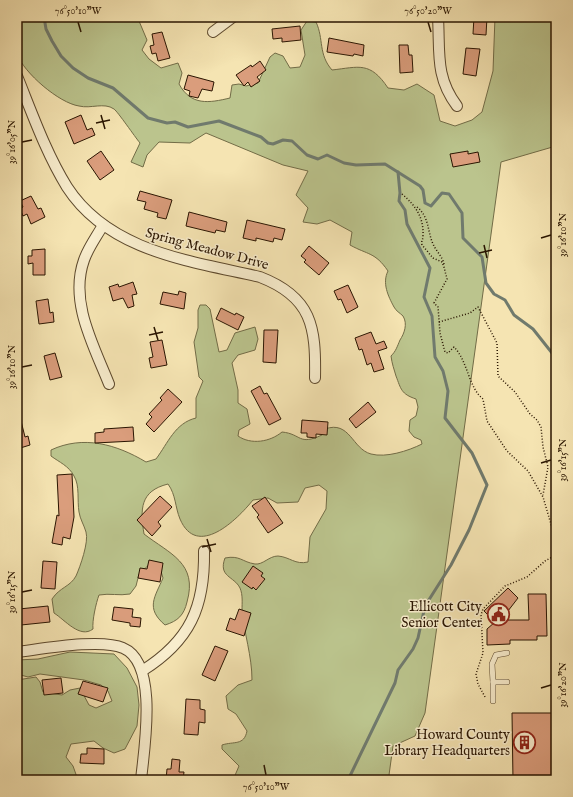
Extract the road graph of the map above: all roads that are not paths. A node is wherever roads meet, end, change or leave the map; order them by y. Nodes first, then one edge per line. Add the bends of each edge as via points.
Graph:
1 (233, 17) edge
2 (438, 17) edge
3 (213, 32) dead end
4 (17, 76) edge
5 (457, 106) dead end
6 (103, 225) junction
7 (315, 378) dead end
8 (109, 384) dead end
9 (204, 550) dead end
10 (17, 652) edge
11 (506, 653) dead end
12 (142, 671) junction
13 (493, 682) junction
14 (507, 682) dead end
15 (490, 700) road end
16 (141, 780) edge

1 - 3 street
2 - 5 street via 442,81
4 - 6 street, Spring Meadow Drive via 42,137 68,188 81,205
6 - 7 street, Spring Meadow Drive via 126,240 149,250 260,277 277,284 291,294 302,306 314,335
6 - 8 street via 84,259 78,293 82,311
9 - 12 street via 202,586 187,629 176,646
10 - 12 street via 105,644 125,648
11 - 13 lane via 493,658
12 - 16 street via 146,721
13 - 14 lane
13 - 15 lane

